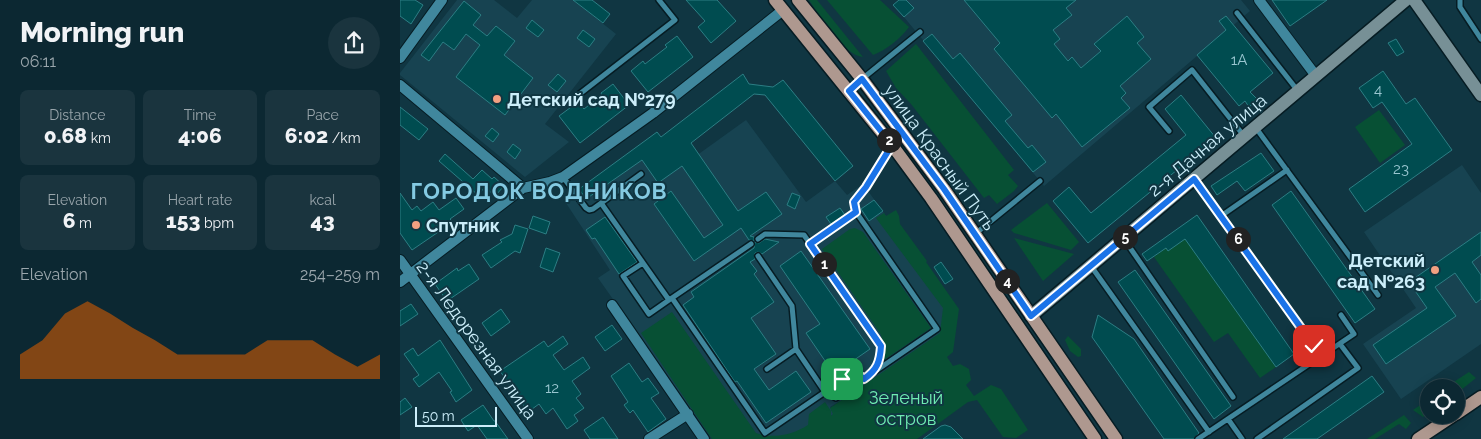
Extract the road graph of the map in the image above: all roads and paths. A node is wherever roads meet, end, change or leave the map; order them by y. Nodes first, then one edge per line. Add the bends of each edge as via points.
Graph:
1 (441, 0) edge
2 (659, 0) edge
3 (798, 0) edge
4 (1259, 0) edge
5 (1406, 0) edge
6 (1414, 0) edge
7 (1460, 0) edge
8 (779, 5) edge
9 (1237, 12) dead end
10 (920, 32) dead end
11 (1481, 39) edge
12 (400, 58) edge
13 (1316, 76) junction
14 (862, 79) junction
15 (400, 86) edge
16 (849, 91) junction
17 (1298, 91) junction
18 (1481, 95) edge
19 (568, 103) dead end
20 (1255, 127) junction
21 (1169, 130) dead end
22 (1244, 136) junction
23 (892, 145) junction
24 (1286, 170) junction
25 (641, 174) dead end
26 (563, 177) junction
27 (1194, 179) junction
28 (1040, 181) dead end
29 (523, 188) junction
30 (601, 203) junction
31 (856, 212) junction
32 (1221, 216) junction
33 (975, 234) junction
34 (1124, 238) junction
35 (758, 239) dead end
36 (810, 244) junction
37 (751, 246) dead end
38 (758, 256) dead end
39 (400, 260) edge
40 (643, 263) junction
41 (1091, 266) junction
42 (410, 274) junction
43 (400, 282) edge
44 (1378, 294) dead end
45 (670, 299) junction
46 (612, 305) dead end
47 (1341, 315) dead end
48 (1031, 316) junction
49 (1340, 344) junction
50 (1314, 346) dead end
51 (796, 349) junction
52 (767, 369) dead end
53 (874, 372) junction
54 (864, 379) junction
55 (826, 392) junction
56 (842, 394) junction
57 (1233, 396) dead end
58 (1481, 398) edge
59 (1465, 408) edge
60 (688, 414) junction
61 (1228, 419) junction
62 (1440, 424) edge
63 (1209, 432) junction
64 (528, 439) edge
65 (649, 439) edge
66 (704, 439) edge
67 (1095, 439) edge
68 (1116, 439) edge
69 (1198, 439) edge
70 (1242, 439) edge
71 (1257, 439) edge
72 (1418, 439) edge

1 - 12 street
2 - 19 lane via 675,20
3 - 14 main road, улица Красный Путь
4 - 13 street
5 - 13 street, 2-я Дачная улица
6 - 18 street
7 - 11 lane via 1460,7
8 - 16 main road, улица Красный Путь
8 - 26 street via 653,113
9 - 17 lane
10 - 14 lane
13 - 17 street, 2-я Дачная улица
14 - 16 street
14 - 33 main road, улица Красный Путь
15 - 29 street
16 - 23 main road, улица Красный Путь
17 - 20 street, 2-я Дачная улица
20 - 22 street, 2-я Дачная улица
20 - 24 lane
21 - 22 lane via 1149,107 1192,70
22 - 27 street, 2-я Дачная улица
23 - 31 lane via 854,202
23 - 67 main road, улица Красный Путь
24 - 32 lane
24 - 44 lane
25 - 30 lane
26 - 29 street
26 - 30 lane via 586,208 593,209
27 - 32 lane
27 - 34 street, 2-я Дачная улица
28 - 33 lane
29 - 42 street
30 - 40 lane
31 - 36 lane
31 - 53 lane via 937,329
32 - 50 lane
33 - 48 main road, улица Красный Путь
34 - 41 street, 2-я Дачная улица
34 - 57 lane
35 - 36 lane via 765,234 804,235
36 - 53 lane via 881,346
37 - 45 lane
38 - 51 lane via 792,306
39 - 42 street, 2-я Ледорезная улица
40 - 45 lane
40 - 45 lane via 623,276 649,314
41 - 48 street, 2-я Дачная улица
41 - 63 lane
42 - 43 street
42 - 64 street, 2-я Ледорезная улица
45 - 55 lane via 766,433
46 - 60 street
47 - 49 lane via 1354,334
48 - 68 main road, улица Красный Путь
49 - 61 lane
49 - 71 lane via 1358,368
51 - 52 lane
51 - 55 lane
53 - 54 lane
54 - 56 lane
54 - 56 lane via 854,373 845,376 840,383
55 - 56 lane via 836,398
58 - 59 main road
60 - 65 street
60 - 66 street
61 - 63 lane
61 - 70 lane
62 - 72 main road
63 - 69 lane

